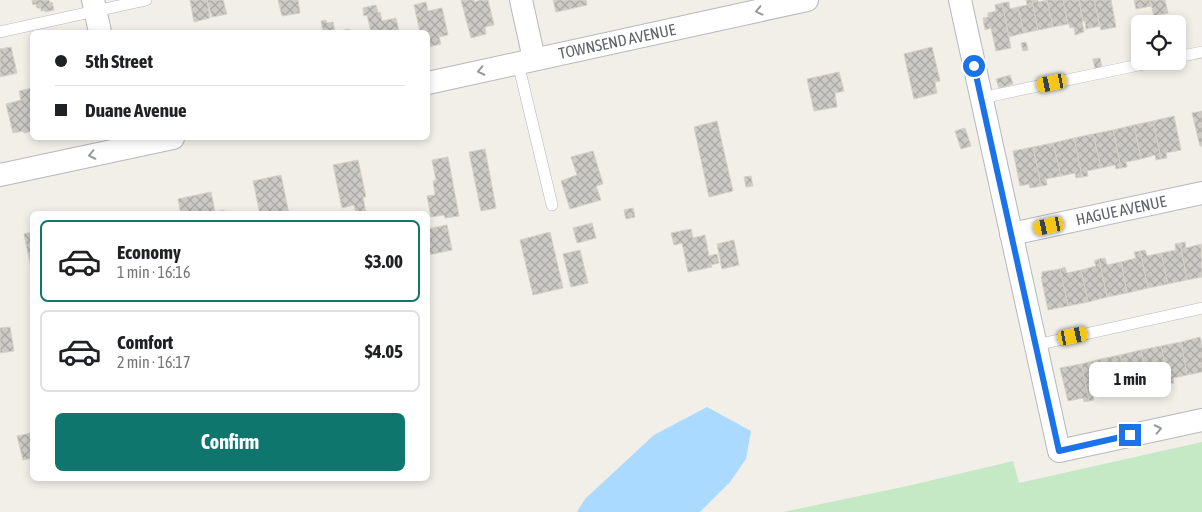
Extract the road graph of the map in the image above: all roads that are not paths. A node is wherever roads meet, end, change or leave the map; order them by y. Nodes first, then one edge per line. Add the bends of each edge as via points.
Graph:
1 (146, 0) edge
2 (521, 0) edge
3 (807, 0) edge
4 (960, 0) edge
5 (96, 14) edge
6 (0, 32) edge
7 (1202, 52) edge
8 (1186, 55) edge
9 (526, 61) junction
10 (1131, 67) edge
11 (430, 83) edge
12 (981, 98) junction
13 (154, 140) edge
14 (124, 143) edge
15 (0, 175) edge
16 (1202, 192) edge
17 (552, 206) dead end
18 (1011, 234) junction
19 (1202, 308) edge
20 (1036, 345) junction
21 (1202, 420) edge

1 - 5 lane
2 - 9 street
3 -> 9 street, TOWNSEND AVENUE
4 - 12 street
5 - 6 lane
7 - 8 lane
9 -> 11 street, TOWNSEND AVENUE
9 - 17 lane
10 - 12 lane
12 - 18 street
13 - 14 street
14 -> 15 street
16 - 18 street, HAGUE AVENUE
18 - 20 street
19 - 20 lane
20 -> 21 street via 1059,451

